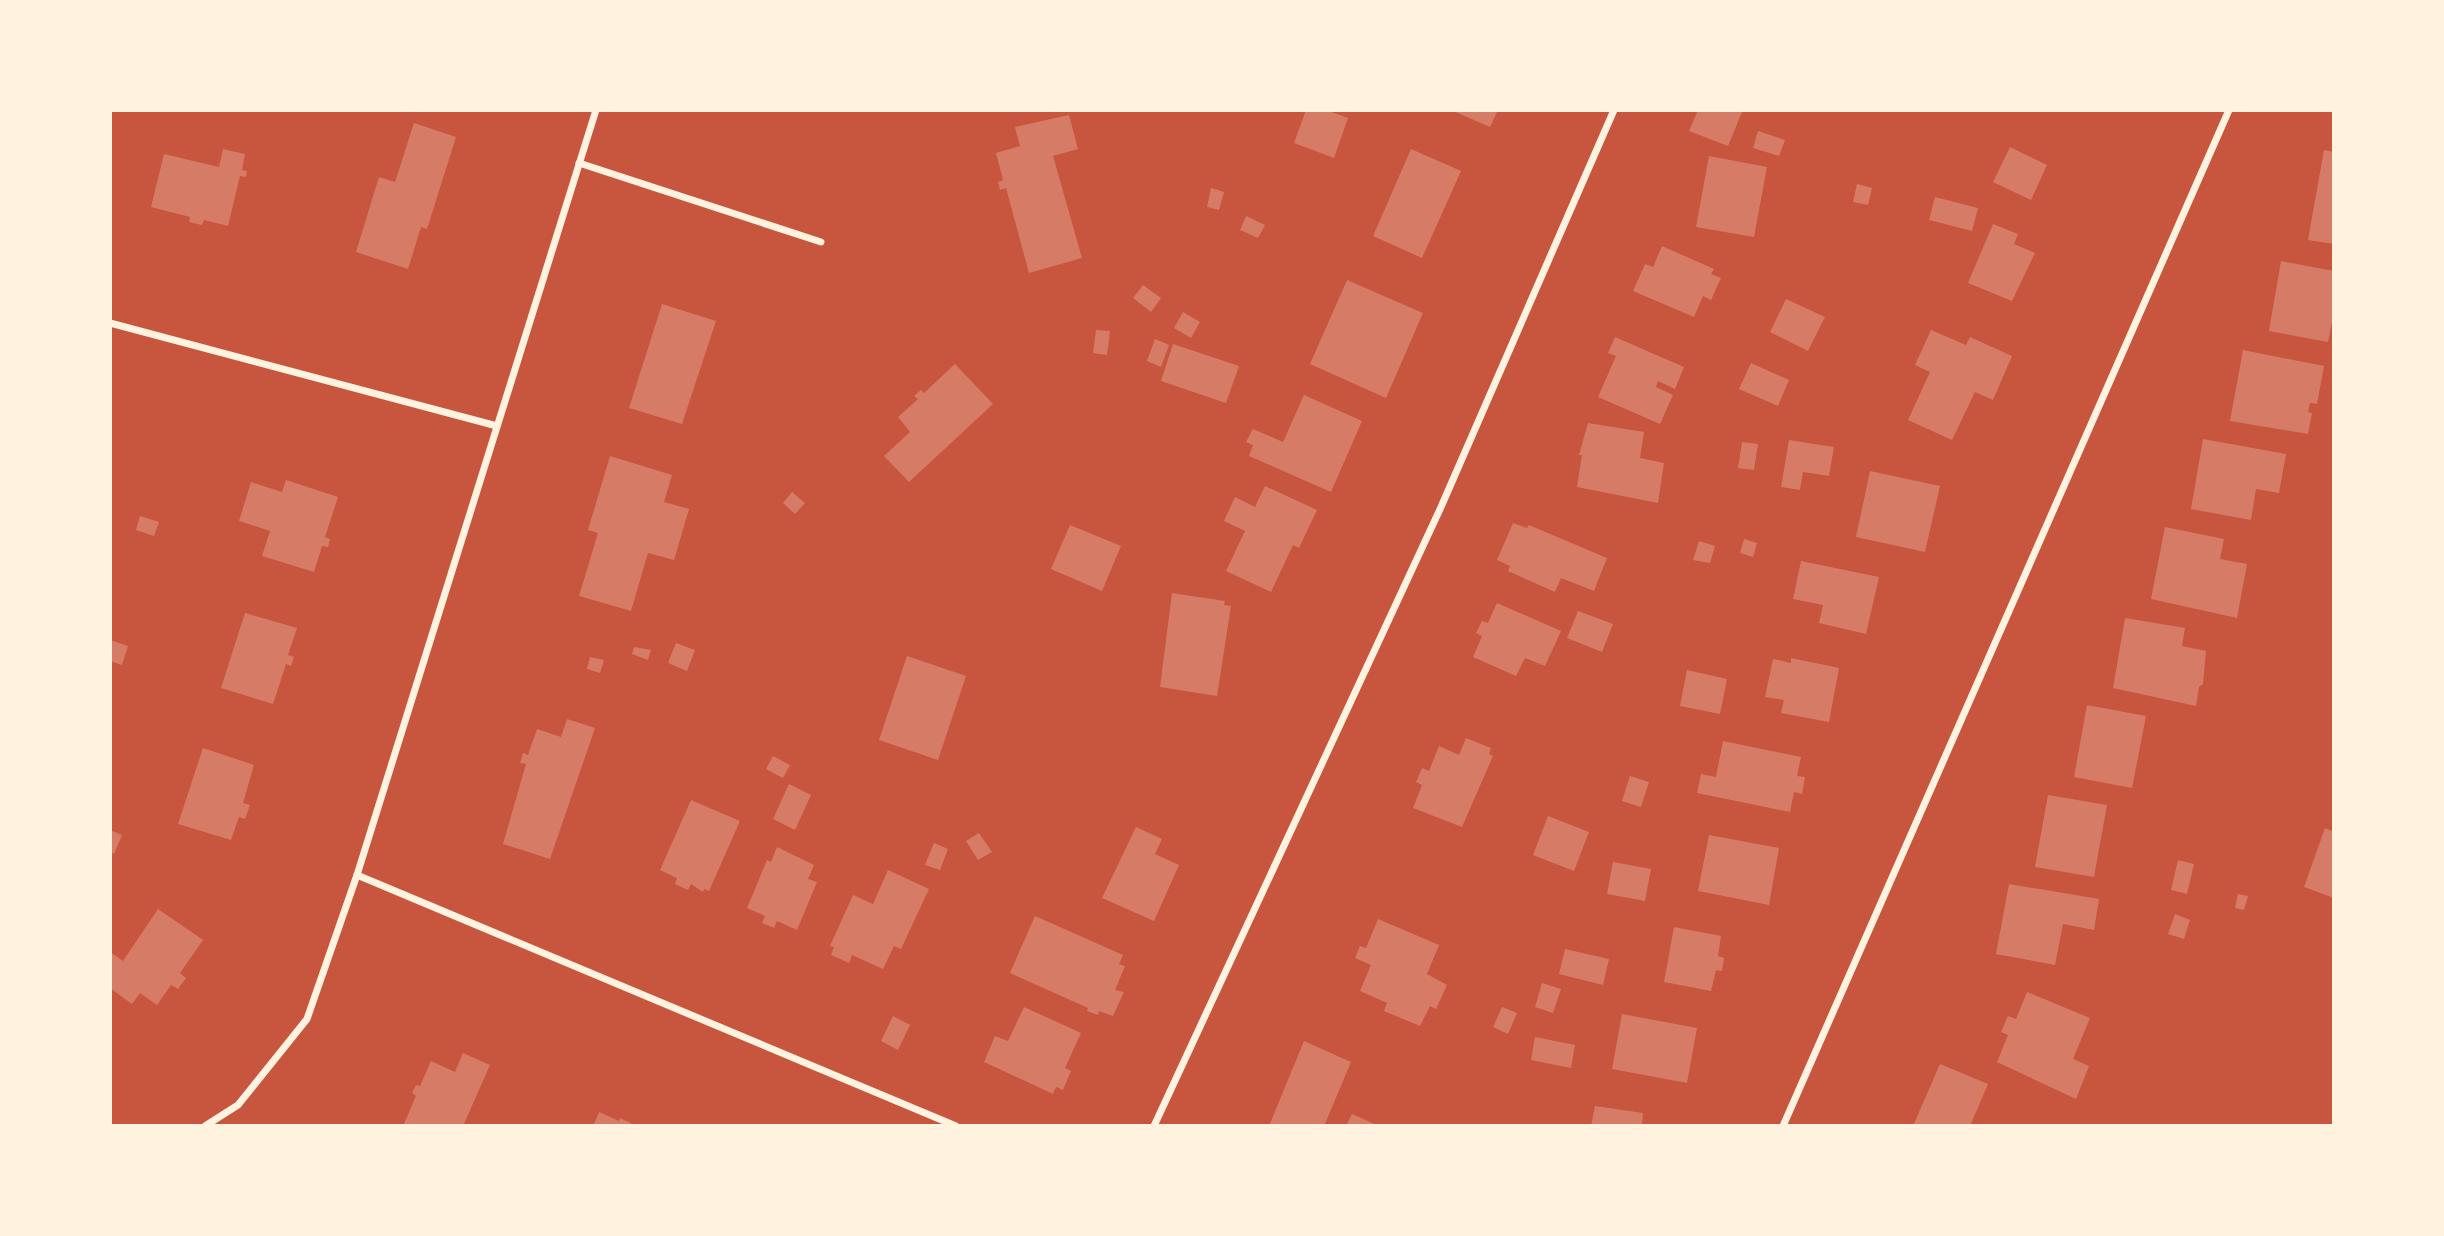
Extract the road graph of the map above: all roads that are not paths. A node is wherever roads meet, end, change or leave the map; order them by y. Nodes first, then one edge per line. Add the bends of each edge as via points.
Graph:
1 (596, 110) edge
2 (1614, 110) edge
3 (2230, 110) edge
4 (579, 163) junction
5 (821, 242) dead end
6 (110, 323) edge
7 (497, 426) junction
8 (357, 875) junction
9 (205, 1126) edge
10 (956, 1126) edge
11 (1154, 1126) edge
12 (1783, 1126) edge

1 - 4 street
2 - 11 street via 1435,519
3 - 12 street
4 - 5 street
4 - 7 street
6 - 7 street
7 - 8 street
8 - 9 street via 307,1018 238,1105
8 - 10 street

